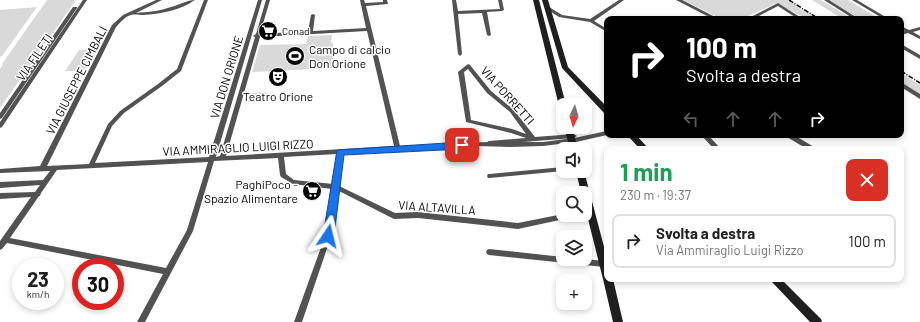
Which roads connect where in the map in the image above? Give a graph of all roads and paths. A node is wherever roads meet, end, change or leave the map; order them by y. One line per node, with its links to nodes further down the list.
1 (80, 0): 52 (street, VIA FILETI)
2 (86, 0): 53 (street, VIA FILETI)
3 (160, 0): 22 (street, VIA GIUSEPPE CIMBALI)
4 (194, 0): 22 (street)
5 (206, 0): 70 (street)
6 (260, 0): 40 (street, VIA DON ORIONE)
7 (268, 0): 41 (street, VIA DON ORIONE)
8 (454, 0): 9 (street); 21 (street)
9 (457, 0)
10 (500, 0): 20 (street)
11 (536, 0): 47 (street)
12 (545, 0): 19 (street)
13 (622, 0): 30 (street)
14 (678, 0): 25 (street)
15 (826, 0): 28 (street)
16 (854, 0): 29 (street)
17 (386, 2): 18 (street)
18 (363, 3): 34 (street)
19 (548, 8): 24 (street); 31 (street)
20 (484, 11): 21 (street); 39 (street)
21 (455, 13): 44 (street)
22 (132, 14): 72 (street, VIA GIUSEPPE CIMBALI)
23 (313, 15): 37 (street)
24 (561, 16): 30 (street); 31 (street)
25 (711, 16)
26 (755, 16): 27 (street)
27 (796, 16)
28 (852, 16)
29 (882, 16)
30 (591, 21): 35 (street)
31 (552, 25): 46 (street)
32 (904, 28): 36 (street)
33 (920, 28): 36 (street)
34 (369, 29): 37 (street); 65 (street)
35 (604, 29)
36 (909, 31): 38 (street); 42 (street)
37 (310, 33): 41 (street)
38 (904, 33)
39 (489, 35)
40 (249, 36): 41 (street); 69 (street, VIA DON ORIONE)
41 (257, 36): 68 (street, VIA DON ORIONE)
42 (920, 38)
43 (904, 48): 45 (street)
44 (460, 54)
45 (920, 57)
46 (562, 58): 47 (street); 51 (street)
47 (551, 59): 50 (street)
48 (904, 86): 49 (street)
49 (920, 97)
50 (561, 98)
51 (604, 108)
52 (0, 117)
53 (0, 126)
54 (604, 135): 59 (street)
55 (533, 138): 55 (street, VIA PORRETTI); 59 (street, VIA AMMIRAGLIO LUIGI RIZZO); 61 (street, VIA AMMIRAGLIO LUIGI RIZZO)
56 (634, 138): 62 (street)
57 (707, 138): 63 (street)
58 (794, 138): 64 (street)
59 (572, 142)
60 (556, 143): 61 (street, VIA AMMIRAGLIO LUIGI RIZZO)
61 (478, 144): 65 (street, VIA AMMIRAGLIO LUIGI RIZZO)
62 (642, 146)
63 (715, 146)
64 (807, 146)
65 (398, 149): 66 (street, VIA AMMIRAGLIO LUIGI RIZZO)
66 (340, 152): 67 (street, VIA AMMIRAGLIO LUIGI RIZZO); 78 (street)
67 (281, 155): 68 (street, VIA AMMIRAGLIO LUIGI RIZZO); 78 (street, VIA ALTAVILLA)
68 (222, 158): 69 (street, VIA AMMIRAGLIO LUIGI RIZZO)
69 (212, 159): 70 (street, VIA AMMIRAGLIO LUIGI RIZZO); 87 (street, VIA DON ORIONE)
70 (91, 166): 71 (street, VIA AMMIRAGLIO LUIGI RIZZO)
71 (55, 168): 72 (street, VIA AMMIRAGLIO LUIGI RIZZO); 76 (street)
72 (42, 169): 74 (street, VIA AMMIRAGLIO LUIGI RIZZO)
73 (556, 170): 75 (street)
74 (0, 171)
75 (490, 176)
76 (46, 182): 77 (street); 79 (street)
77 (0, 185)
78 (336, 187): 81 (street, VIA ALTAVILLA); 91 (street)
79 (38, 194): 80 (street); 83 (street)
80 (0, 196)
81 (556, 218)
82 (591, 222): 86 (street)
83 (6, 240): 84 (street); 87 (street)
84 (0, 247)
85 (489, 252): 86 (street)
86 (604, 264)
87 (168, 272): 90 (street, VIA DON ORIONE)
88 (608, 282): 92 (street)
89 (777, 282): 93 (street)
90 (141, 322)
91 (298, 322)
92 (618, 322)
93 (818, 322)

